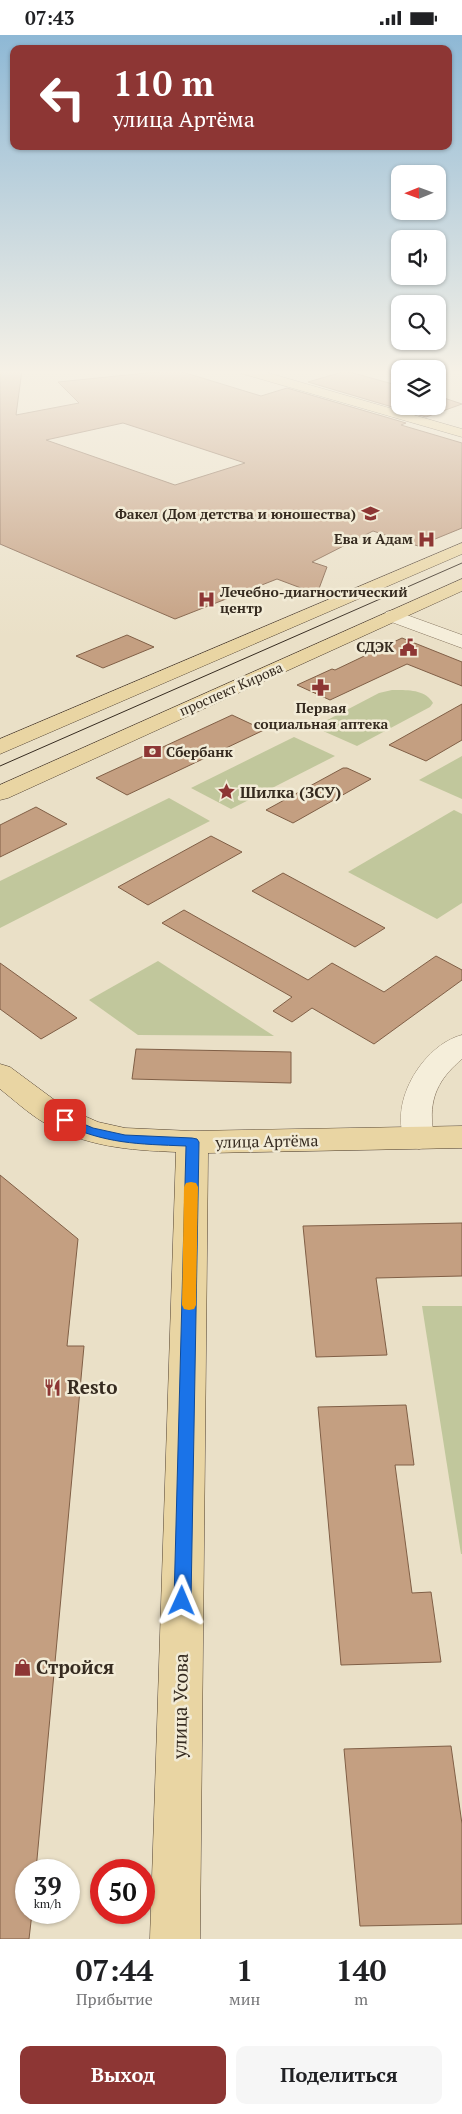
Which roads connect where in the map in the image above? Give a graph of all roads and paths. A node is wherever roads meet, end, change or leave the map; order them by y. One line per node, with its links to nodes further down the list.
1 (462, 548): 5 (main road)
2 (462, 584): 3 (main road, проспект Кирова)
3 (393, 615): 4 (street); 6 (main road, проспект Кирова)
4 (462, 642)
5 (205, 659): 6 (main road); 7 (main road)
6 (241, 670): 8 (main road, проспект Кирова)
7 (130, 691): 8 (main road); 9 (main road)
8 (174, 714): 10 (main road, проспект Кирова)
9 (0, 747)
10 (0, 793)
11 (462, 1044): 14 (street)
12 (0, 1074): 15 (main road, улица Артёма)
13 (462, 1137): 14 (main road, улица Артёма)
14 (419, 1138): 15 (main road, улица Артёма)
15 (192, 1142): 16 (main road, улица Усова)
16 (174, 1939)

